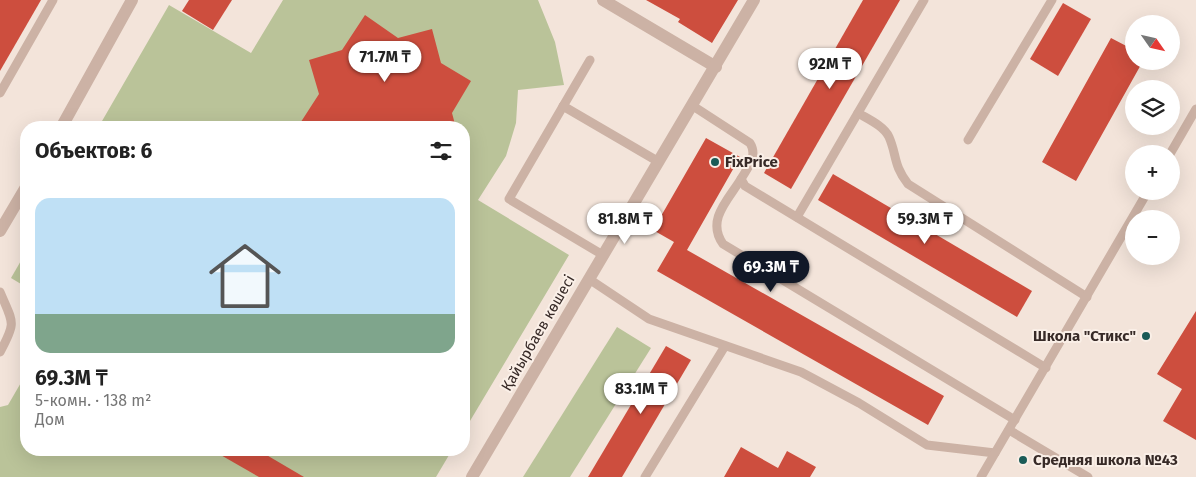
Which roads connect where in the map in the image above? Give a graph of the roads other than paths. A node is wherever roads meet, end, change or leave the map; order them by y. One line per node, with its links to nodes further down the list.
1 (53, 0): 9 (lane)
2 (132, 0): 14 (street)
3 (603, 0): 8 (street)
4 (754, 0): 8 (street, Қайырбаев көшесі)
5 (924, 0): 13 (lane)
6 (1052, 0): 15 (lane)
7 (590, 60): 10 (lane)
8 (716, 67): 11 (street, Қайырбаев көшесі)
9 (0, 93)
10 (563, 106): 17 (lane); 23 (lane)
11 (693, 106): 17 (street, Қайырбаев көшесі); 18 (lane)
12 (1196, 109): 16 (lane)
13 (858, 113): 21 (lane); 26 (lane)
14 (65, 121)
15 (968, 140)
16 (1175, 145)
17 (659, 162): 23 (street, Қайырбаев көшесі)
18 (741, 179): 21 (lane); 30 (lane)
19 (20, 197): 22 (street)
20 (1143, 200): 26 (lane)
21 (797, 217): 29 (lane)
22 (0, 232)
23 (603, 255): 24 (street, Қайырбаев көшесі)
24 (589, 279): 27 (lane); 33 (street, Қайырбаев көшесі)
25 (0, 292): 28 (lane)
26 (1087, 298): 29 (lane)
27 (726, 346): 32 (lane); 34 (lane)
28 (0, 352)
29 (1046, 368): 30 (lane)
30 (1015, 420): 31 (lane)
31 (1009, 430): 32 (lane); 36 (lane)
32 (995, 453): 35 (lane)
33 (472, 477)
34 (646, 477)
35 (981, 477)
36 (1088, 477)

